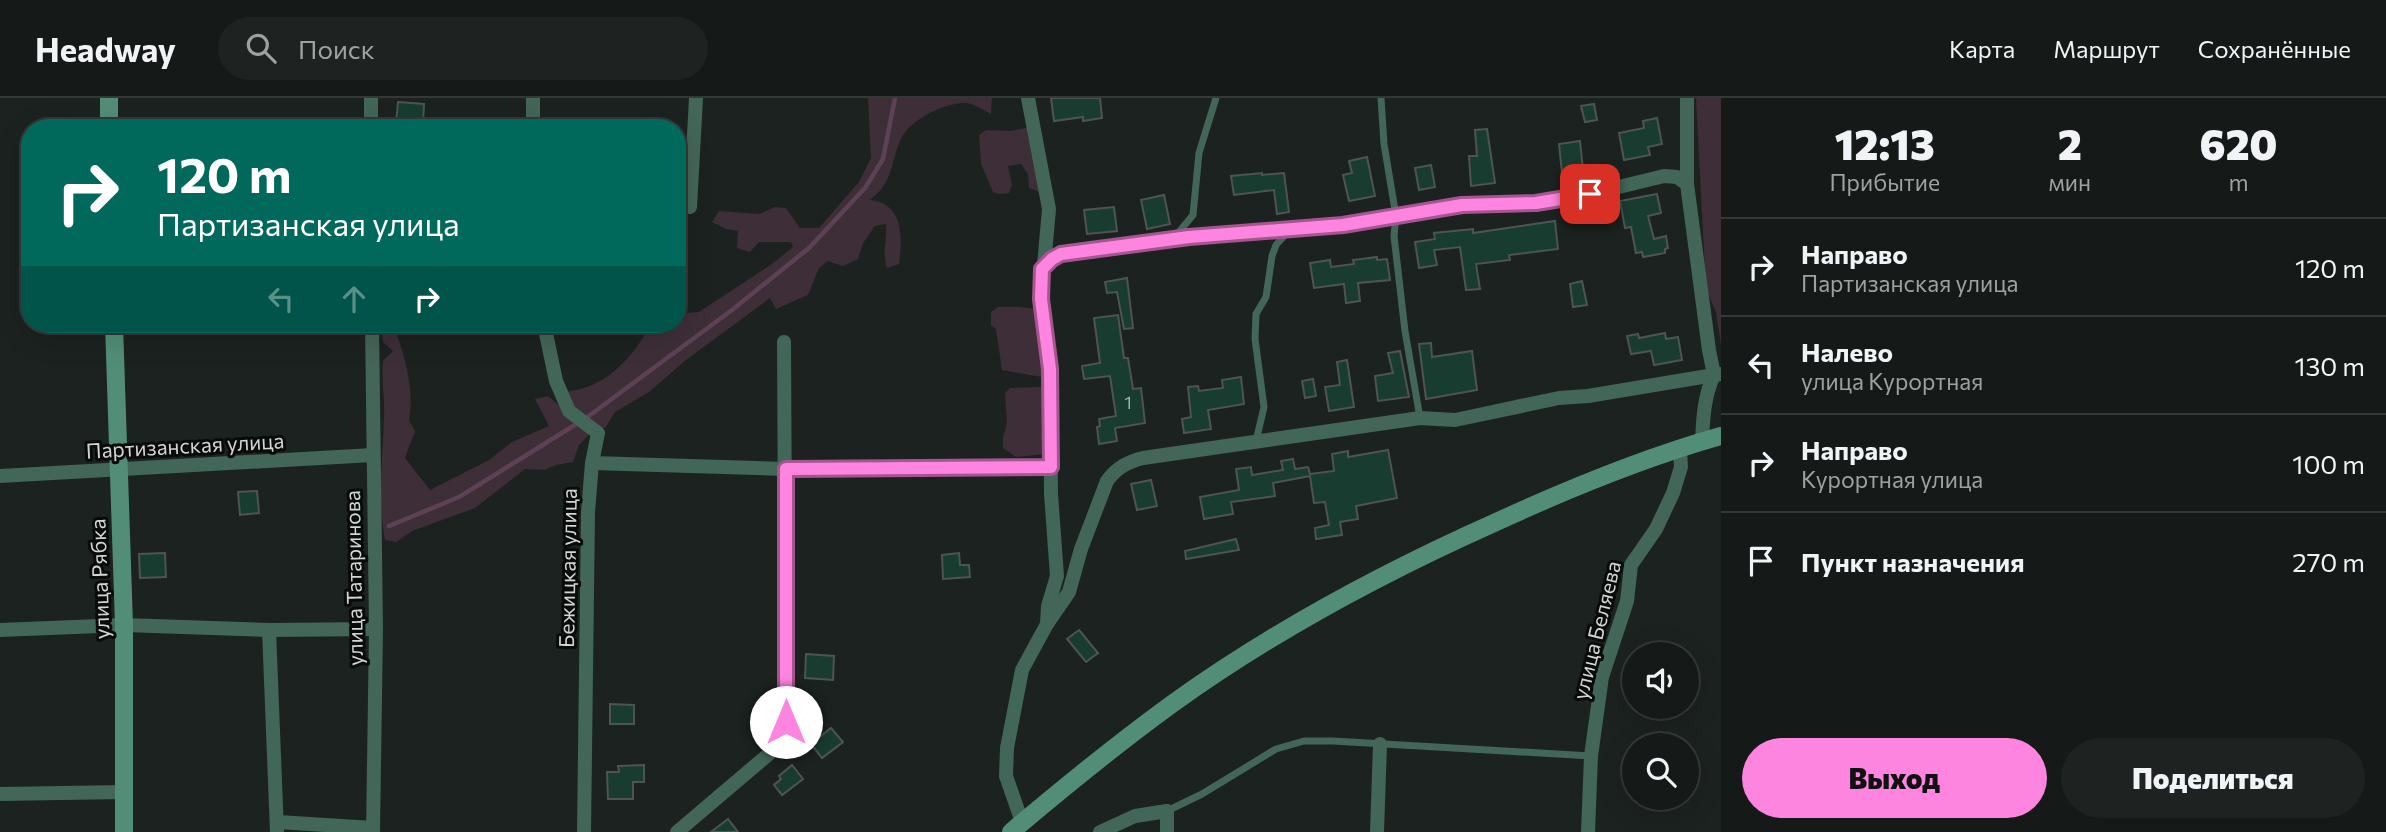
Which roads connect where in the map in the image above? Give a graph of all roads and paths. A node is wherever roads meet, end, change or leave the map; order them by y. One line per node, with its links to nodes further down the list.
1 (109, 98): 9 (main road)
2 (371, 98): 10 (street)
3 (533, 98): 11 (street)
4 (696, 98): 13 (street)
5 (1028, 98): 17 (street)
6 (1216, 98): 16 (lane)
7 (1381, 98): 14 (lane)
8 (1687, 98): 12 (street)
9 (109, 119)
10 (371, 119)
11 (533, 119)
12 (1687, 184): 14 (street); 22 (street)
13 (690, 207)
14 (1396, 216): 15 (street); 23 (lane)
15 (1291, 229): 16 (street); 26 (lane)
16 (1172, 240): 17 (street)
17 (1042, 269): 30 (street)
18 (114, 333): 32 (main road, улица Рябка)
19 (372, 333): 28 (street, улица Татаринова)
20 (546, 333): 29 (street, Бежицкая улица)
21 (784, 342): 31 (street)
22 (1717, 374): 23 (street); 25 (street)
23 (1420, 418): 26 (street)
24 (1721, 436): 25 (main road)
25 (1702, 441): 27 (main road)
26 (1255, 443): 34 (street)
27 (1680, 450): 40 (street, улица Беляева); 45 (main road)
28 (373, 455): 32 (street, Партизанская улица); 36 (street, улица Татаринова)
29 (592, 463): 31 (street); 48 (street, Бежицкая улица)
30 (1051, 467): 31 (street); 34 (street)
31 (786, 469): 49 (street)
32 (118, 470): 33 (street, Партизанская улица); 35 (main road, улица Рябка)
33 (0, 476)
34 (1047, 624): 45 (street)
35 (124, 625): 37 (street); 38 (street); 41 (main road, улица Рябка)
36 (376, 629): 38 (street); 46 (street, улица Татаринова)
37 (0, 630)
38 (269, 630): 44 (street)
39 (1380, 744): 40 (lane); 43 (lane); 52 (street)
40 (1591, 756): 53 (street, улица Беляева)
41 (124, 792): 42 (street); 47 (main road, улица Рябка)
42 (0, 794)
43 (1167, 811): 50 (street); 51 (street)
44 (277, 827): 46 (street)
45 (1017, 827)
46 (373, 830)
47 (124, 832)
48 (584, 832)
49 (677, 832)
50 (1100, 832)
51 (1167, 832)
52 (1377, 832)
53 (1588, 832)

